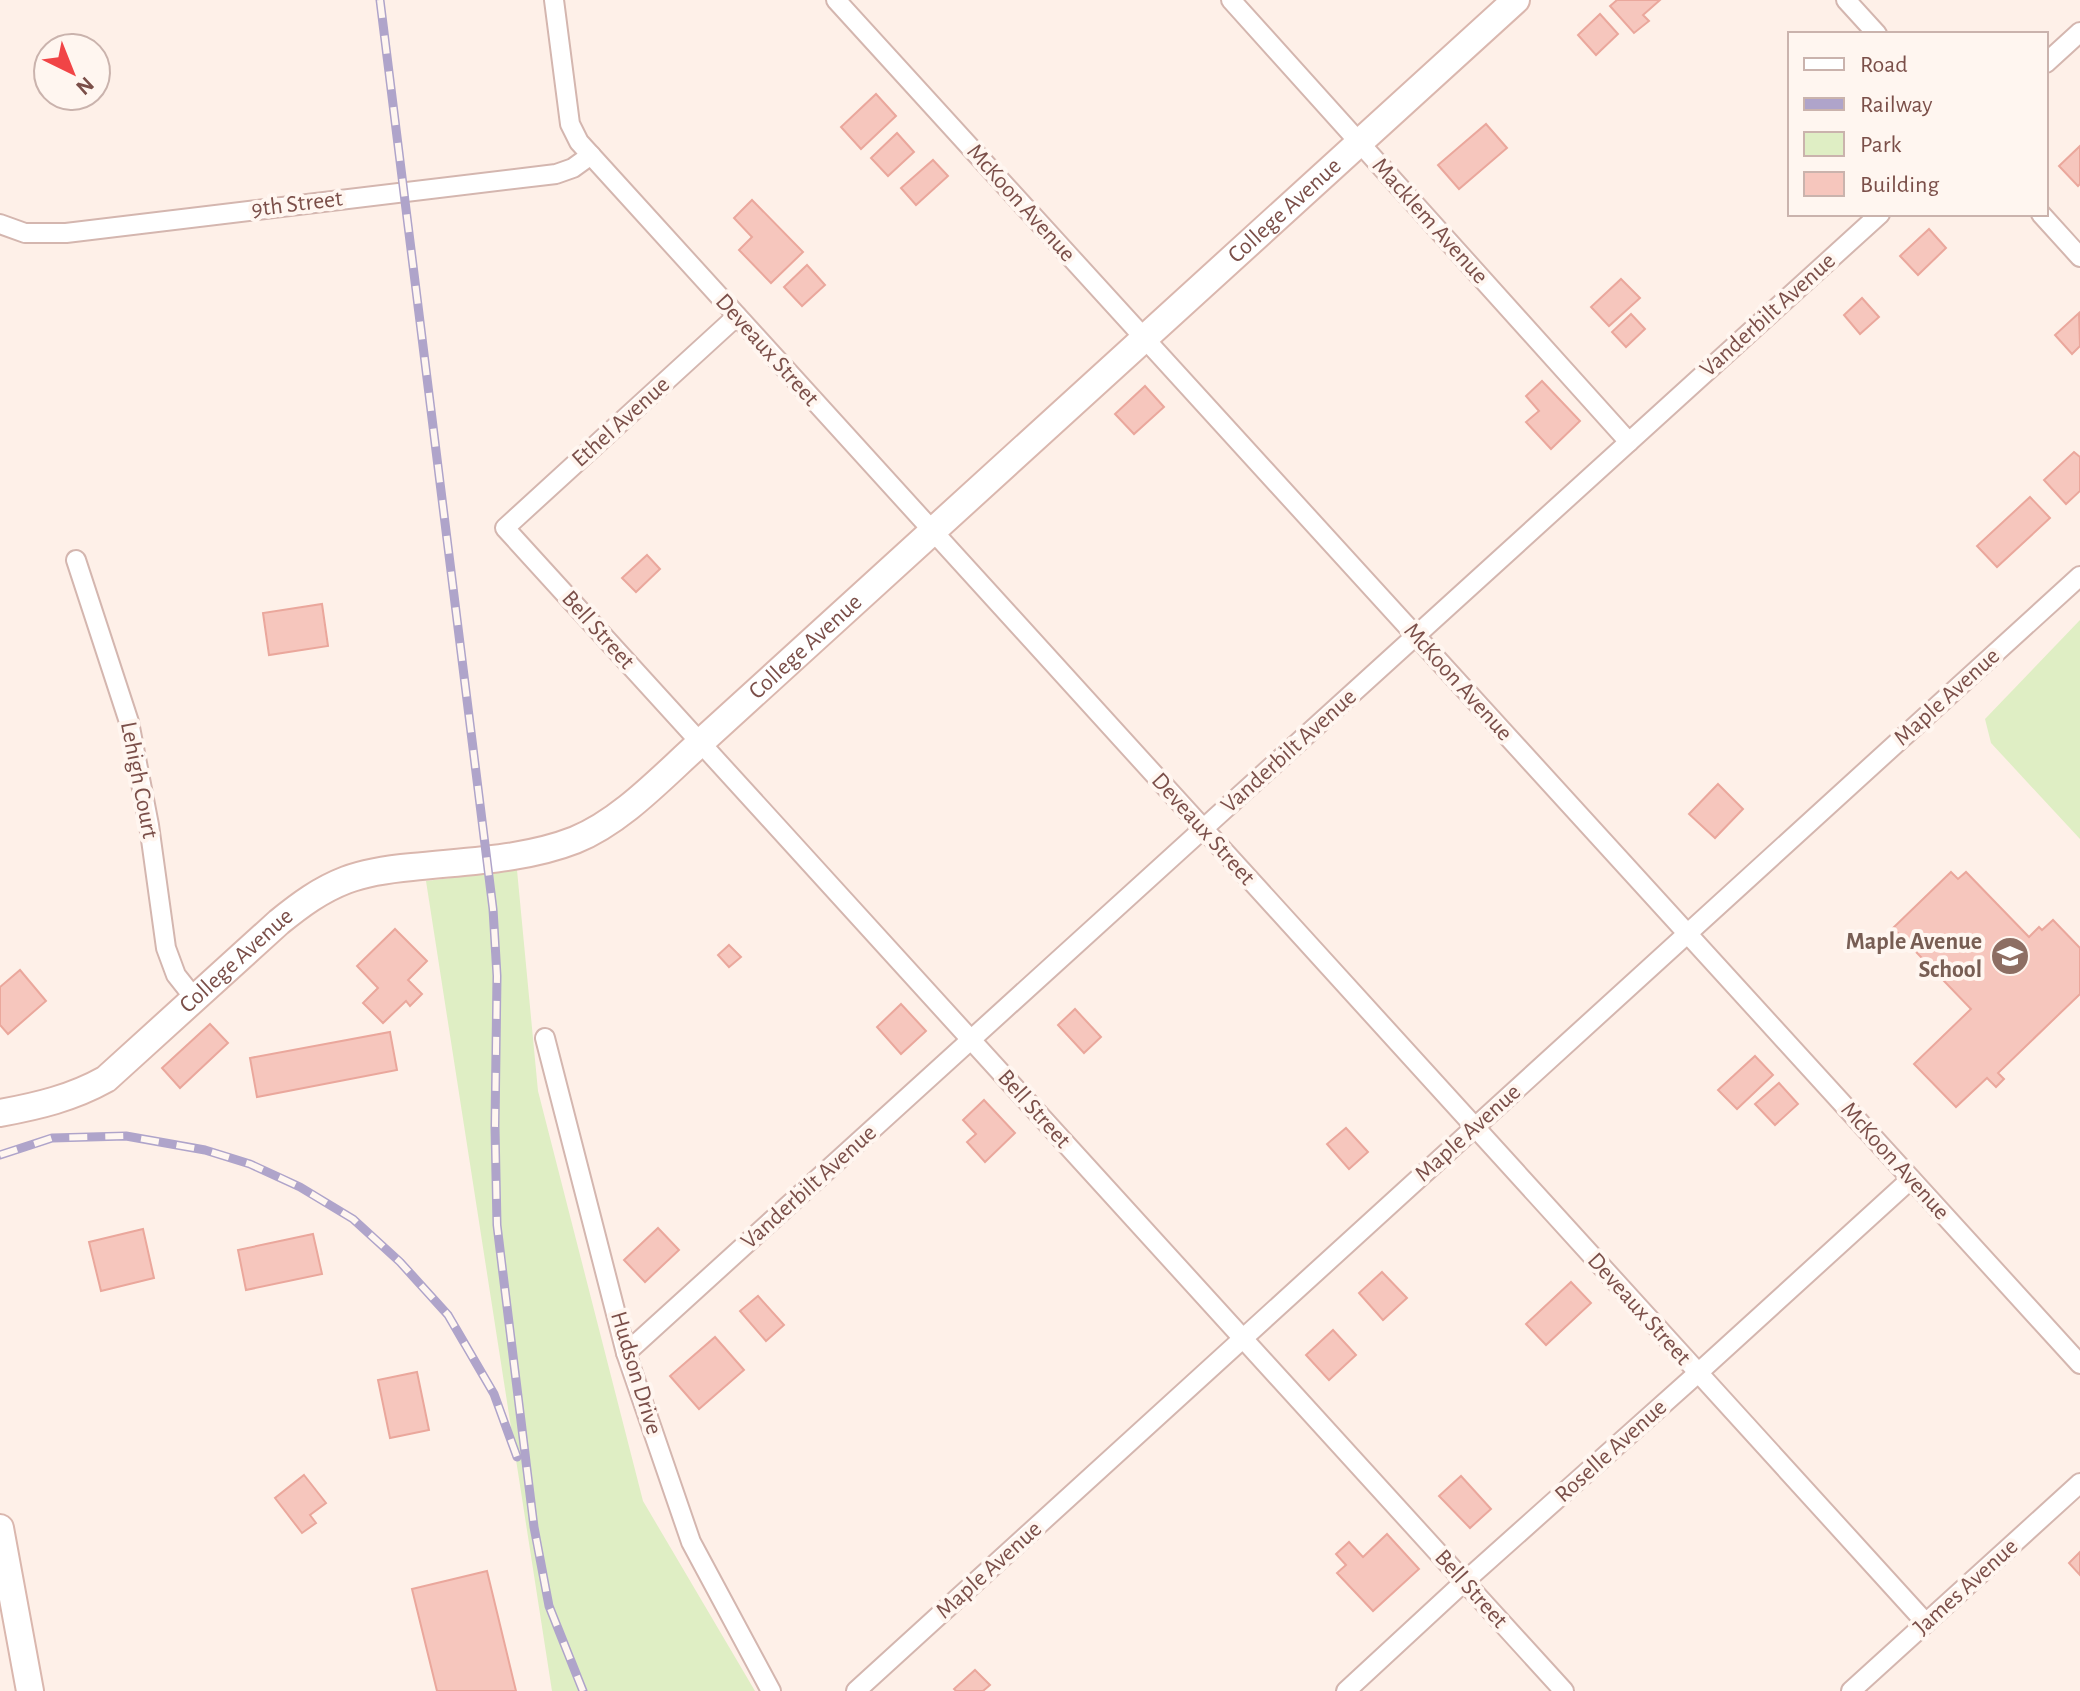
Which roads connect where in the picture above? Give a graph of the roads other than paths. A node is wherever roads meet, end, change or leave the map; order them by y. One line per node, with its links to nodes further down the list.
1 (554, 0): 10 (street, Deveaux Street)
2 (836, 0): 16 (street, McKoon Avenue)
3 (1231, 0): 9 (street, Macklem Avenue)
4 (1516, 0): 9 (main road, College Avenue)
5 (1846, 0): 6 (street)
6 (1875, 32)
7 (2080, 32): 8 (street)
8 (2048, 61)
9 (1360, 143): 16 (main road, College Avenue); 17 (street, Macklem Avenue)
10 (591, 155): 13 (street, 9th Street); 15 (street, Deveaux Street)
11 (1878, 216): 17 (street, Vanderbilt Avenue)
12 (2043, 216): 14 (street)
13 (0, 224)
14 (2080, 257)
15 (737, 316): 18 (street, Ethel Avenue); 19 (street, Deveaux Street)
16 (1145, 338): 19 (main road, College Avenue); 22 (street, McKoon Avenue)
17 (1629, 442): 22 (street, Vanderbilt Avenue)
18 (505, 528): 23 (street, Bell Street)
19 (933, 532): 23 (main road, College Avenue); 24 (street, Deveaux Street)
20 (76, 560): 26 (street, Lehigh Court)
21 (2080, 576): 25 (street, Maple Avenue)
22 (1416, 635): 24 (street, Vanderbilt Avenue); 25 (street, McKoon Avenue)
23 (700, 743): 26 (main road, College Avenue); 28 (street, Bell Street)
24 (1203, 829): 28 (street, Vanderbilt Avenue); 30 (street, Deveaux Street)
25 (1687, 933): 30 (street, Maple Avenue); 31 (street, McKoon Avenue)
26 (195, 999): 29 (main road, College Avenue)
27 (545, 1038): 33 (street, Hudson Drive)
28 (971, 1040): 32 (street, Bell Street); 33 (street, Vanderbilt Avenue)
29 (0, 1113)
30 (1475, 1127): 32 (street, Maple Avenue); 35 (street, Deveaux Street)
31 (1911, 1179): 34 (street, McKoon Avenue); 35 (street, Roselle Avenue)
32 (1243, 1338): 38 (street, Bell Street); 42 (street, Maple Avenue)
33 (626, 1353): 41 (street, Hudson Drive)
34 (2080, 1364)
35 (1698, 1373): 38 (street, Roselle Avenue); 39 (street, Deveaux Street)
36 (2080, 1483): 39 (street, James Avenue)
37 (0, 1528): 40 (main road)
38 (1464, 1582): 43 (street, Roselle Avenue); 44 (street, Bell Street)
39 (1926, 1623): 45 (street, James Avenue)
40 (30, 1691)
41 (771, 1691)
42 (856, 1691)
43 (1346, 1691)
44 (1564, 1691)
45 (1851, 1691)

